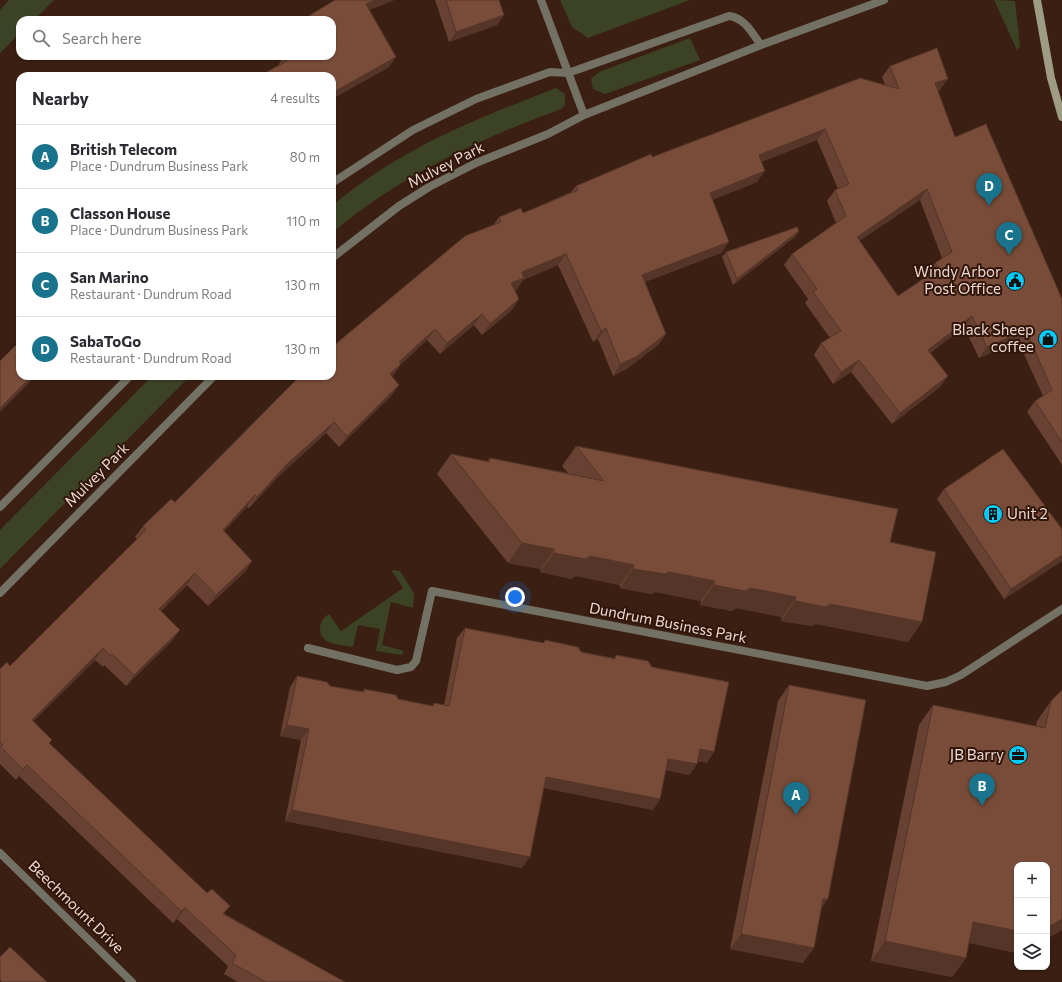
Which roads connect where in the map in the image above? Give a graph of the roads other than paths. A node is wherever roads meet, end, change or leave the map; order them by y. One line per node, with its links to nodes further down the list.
1 (542, 0): 6 (street)
2 (884, 0): 4 (street, Mulvey Park)
3 (1037, 0): 8 (main road)
4 (863, 4): 5 (street, Mulvey Park)
5 (761, 46): 6 (street); 7 (street, Mulvey Park)
6 (568, 73): 7 (street); 9 (street)
7 (584, 115): 10 (street, Mulvey Park)
8 (1062, 117)
9 (336, 180)
10 (336, 255)
11 (126, 380): 13 (street)
12 (210, 380): 14 (street, Mulvey Park)
13 (0, 507)
14 (0, 593)
15 (1062, 609): 16 (street, Dundrum Business Park)
16 (308, 648)
17 (0, 853): 18 (street, Beechmount Drive)
18 (132, 982)

